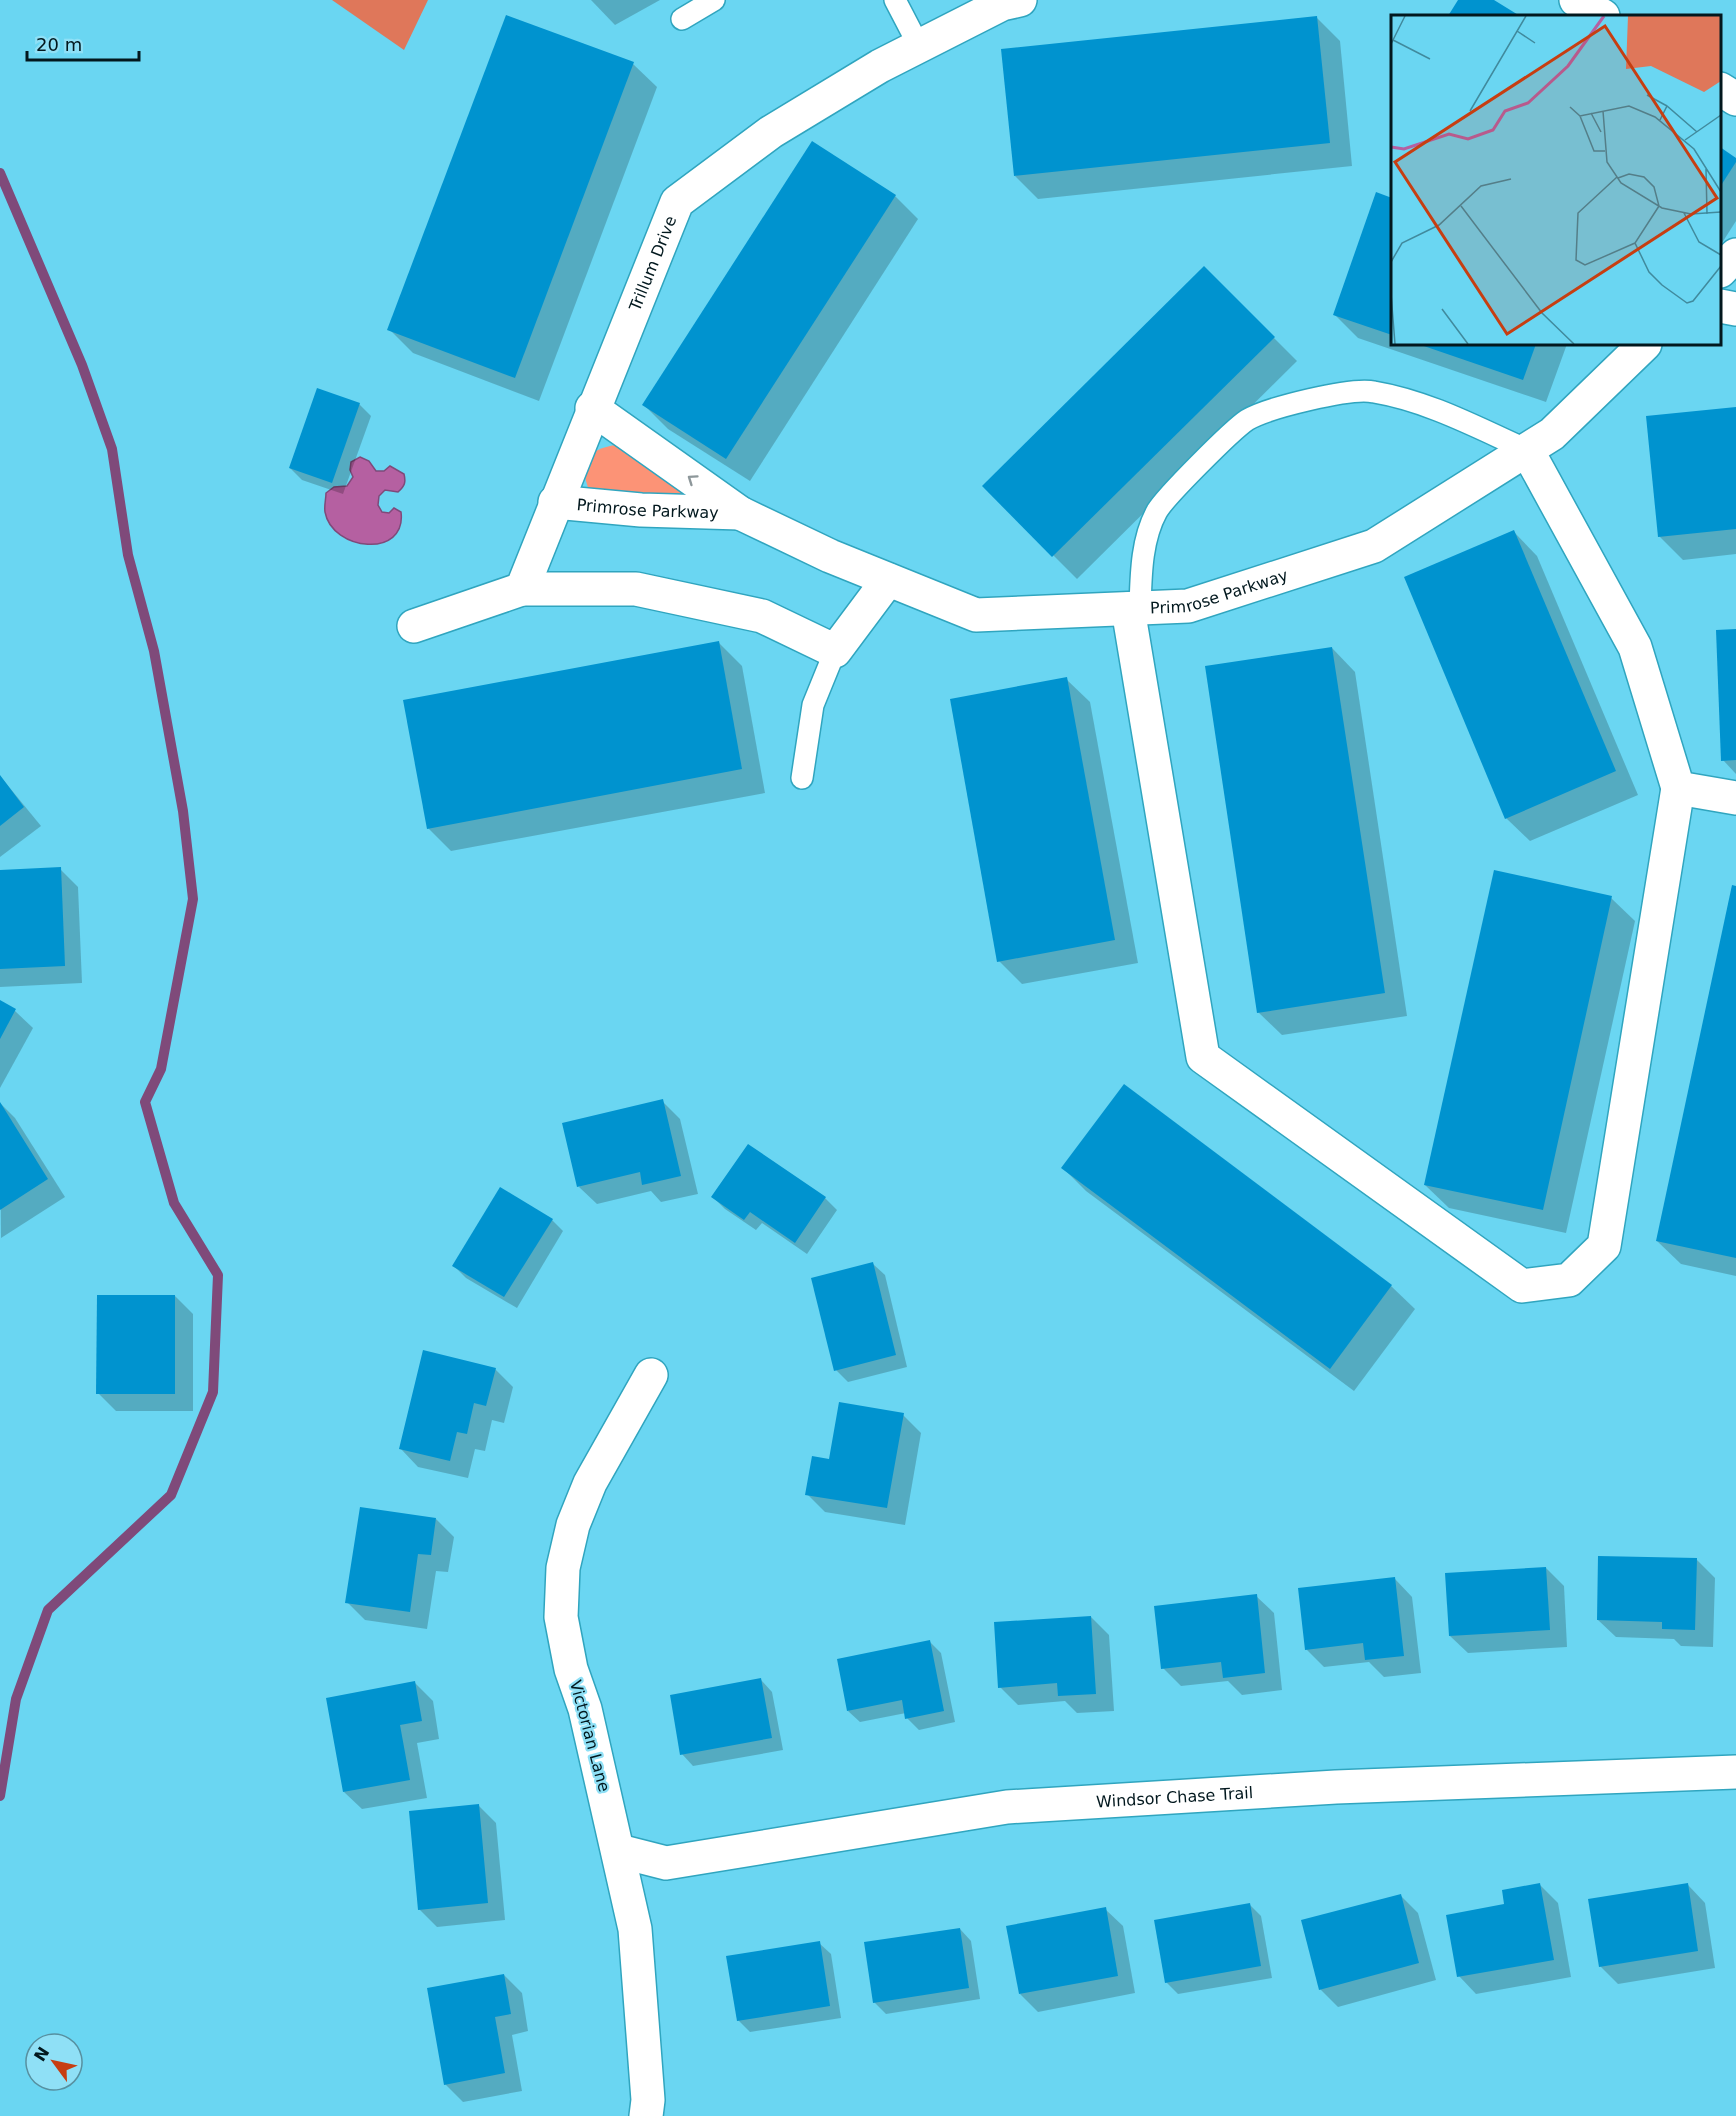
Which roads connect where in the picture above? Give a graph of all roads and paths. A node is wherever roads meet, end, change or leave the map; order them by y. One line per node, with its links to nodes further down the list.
1 (714, 0): 6 (lane)
2 (895, 0): 7 (lane)
3 (1020, 0): 7 (street, Trillum Drive)
4 (1576, 0): 5 (street)
5 (1601, 15)
6 (682, 19)
7 (920, 46): 15 (street, Trillum Drive)
8 (1721, 90): 9 (street)
9 (1736, 99)
10 (1736, 255): 11 (street)
11 (1721, 269)
12 (1721, 306): 13 (street)
13 (1736, 309)
14 (1644, 345): 16 (street, Primrose Parkway)
15 (592, 408): 17 (street, Trillum Drive); 18 (street, Primrose Parkway, one-way to 15)
16 (1527, 450): 21 (street, Primrose Parkway); 21 (lane); 25 (street)
17 (555, 502): 18 (street, Primrose Parkway); 20 (street, Trillum Drive)
18 (740, 513): 19 (street, Primrose Parkway)
19 (888, 580): 21 (street, Primrose Parkway); 23 (street)
20 (522, 589): 22 (street); 23 (street)
21 (1134, 609): 25 (street)
22 (414, 626)
23 (836, 651): 24 (lane)
24 (802, 778)
25 (1678, 788): 26 (street)
26 (1736, 798)
27 (651, 1375): 29 (street, Victorian Lane)
28 (1736, 1772): 29 (street, Windsor Chase Trail)
29 (619, 1851): 30 (street, Victorian Lane)
30 (646, 2116)

